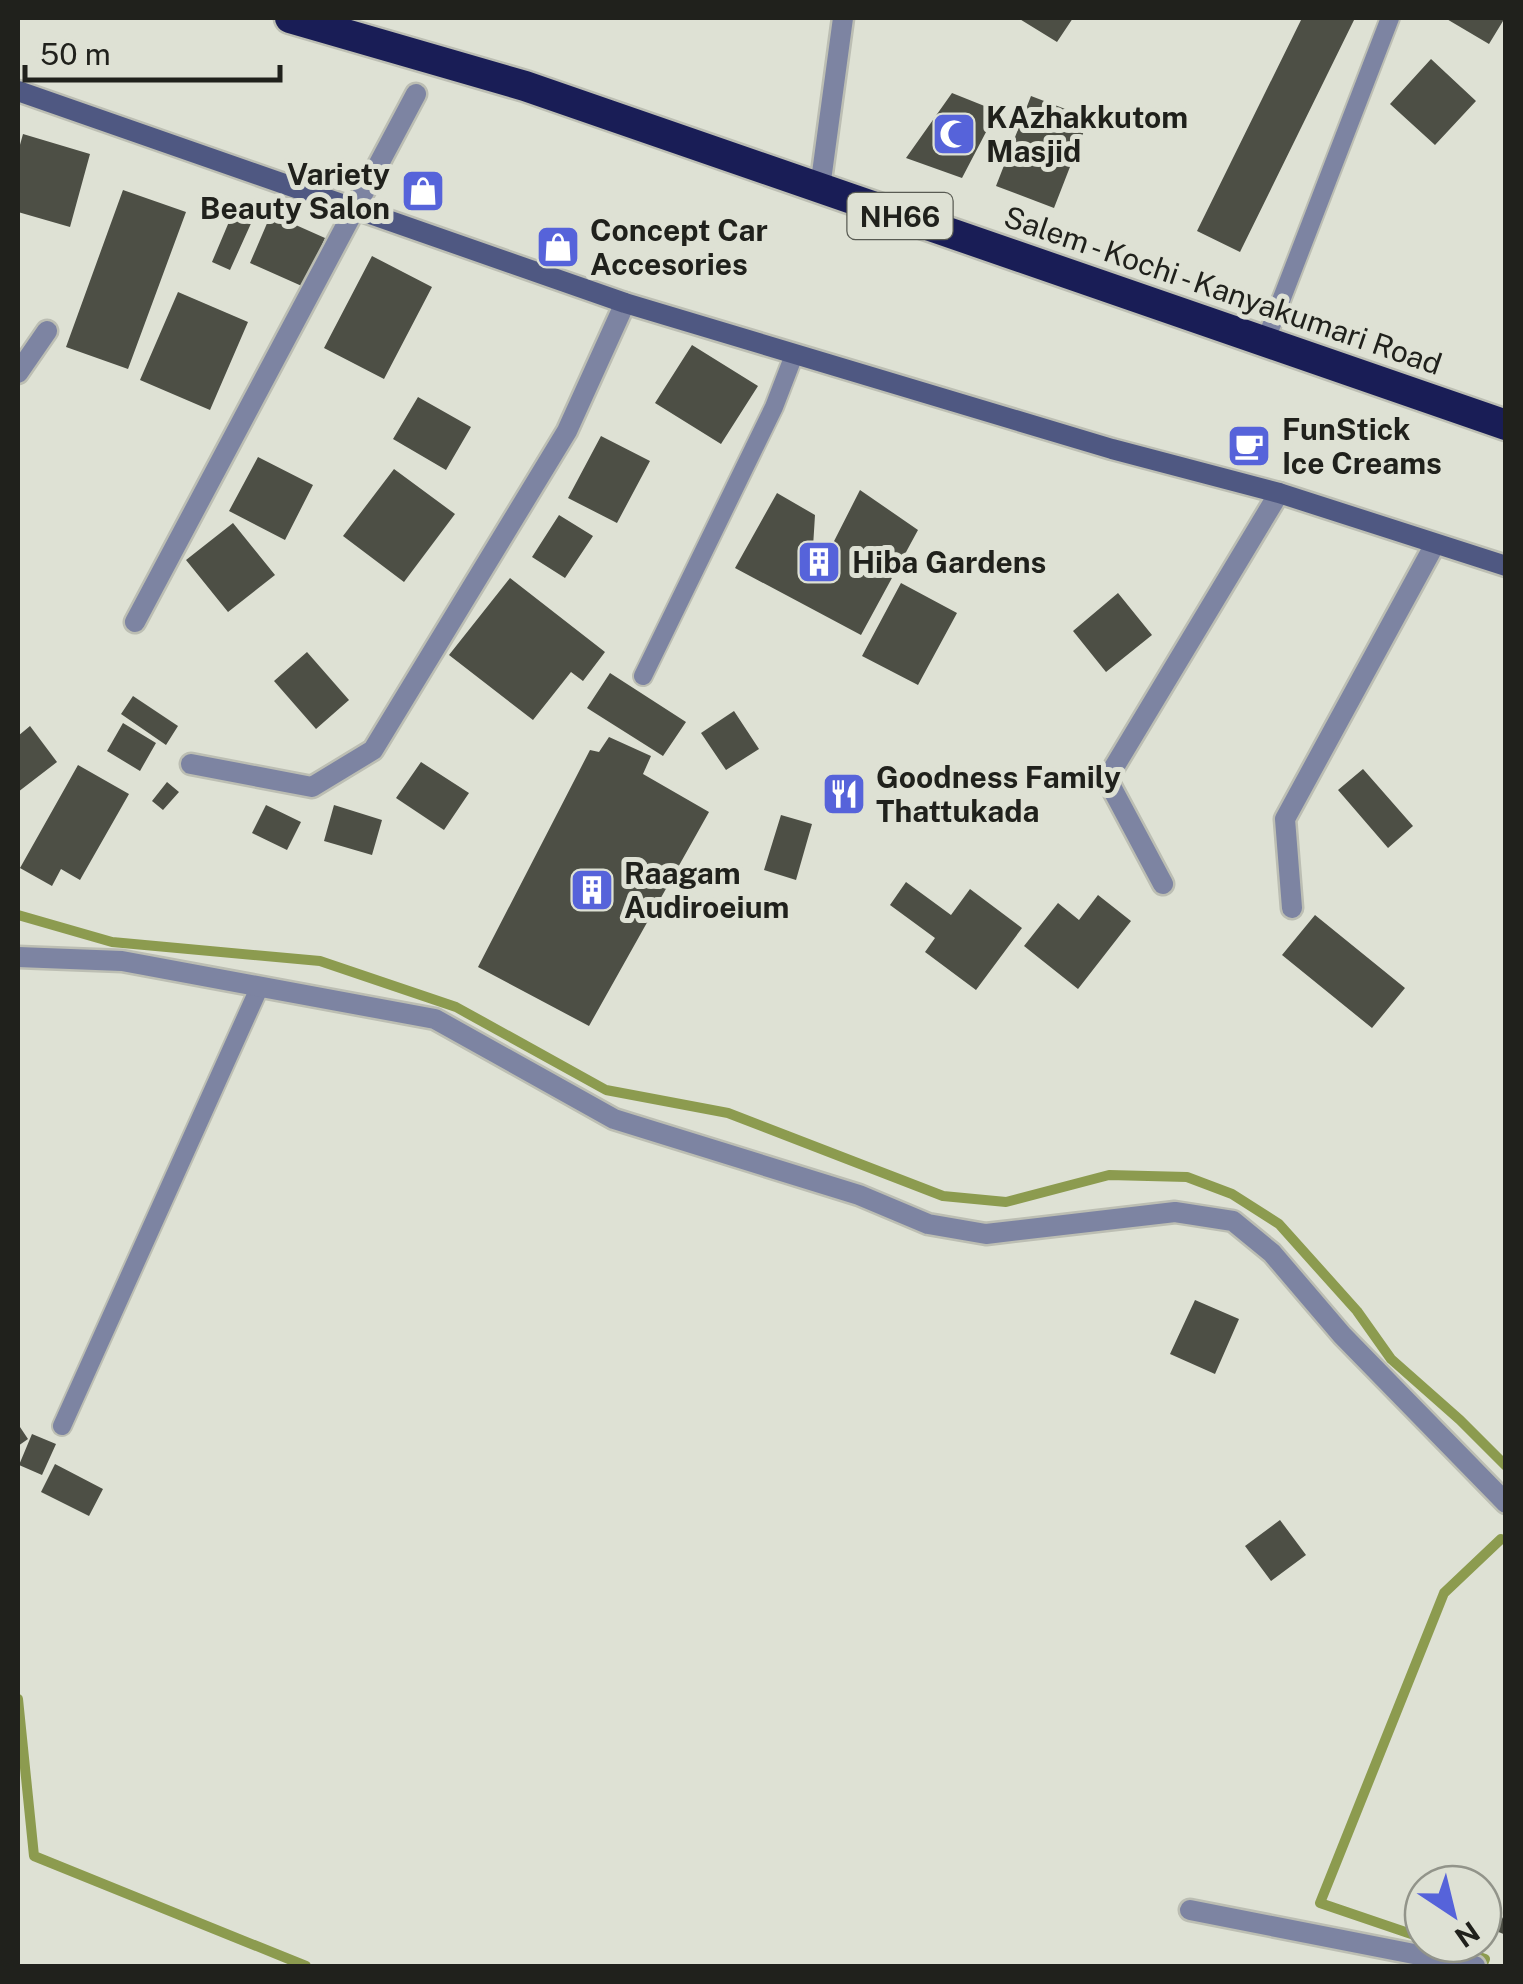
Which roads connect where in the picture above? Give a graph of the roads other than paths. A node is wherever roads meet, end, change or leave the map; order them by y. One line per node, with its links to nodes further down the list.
1 (290, 18): 6 (highway, Salem - Kochi - Kanyakumari Road / NH66)
2 (843, 18): 6 (street)
3 (1390, 18): 10 (lane)
4 (18, 92): 7 (street)
5 (416, 94): 7 (street)
6 (820, 188): 10 (highway, Salem - Kochi - Kanyakumari Road / NH66)
7 (354, 209): 8 (street); 17 (street)
8 (625, 304): 11 (street); 19 (street)
9 (46, 331): 12 (street)
10 (1265, 342): 13 (highway, Salem - Kochi - Kanyakumari Road / NH66)
11 (794, 355): 14 (street); 18 (lane)
12 (18, 373)
13 (1506, 425)
14 (1279, 494): 15 (street); 20 (street)
15 (1435, 544): 16 (street); 21 (street)
16 (1506, 566)
17 (135, 622)
18 (644, 676)
19 (191, 764)
20 (1164, 884)
21 (1292, 908)
22 (18, 957): 23 (street)
23 (260, 986): 24 (lane); 25 (street)
24 (62, 1426)
25 (1506, 1503)
26 (1190, 1910): 27 (street)
27 (1475, 1966)

